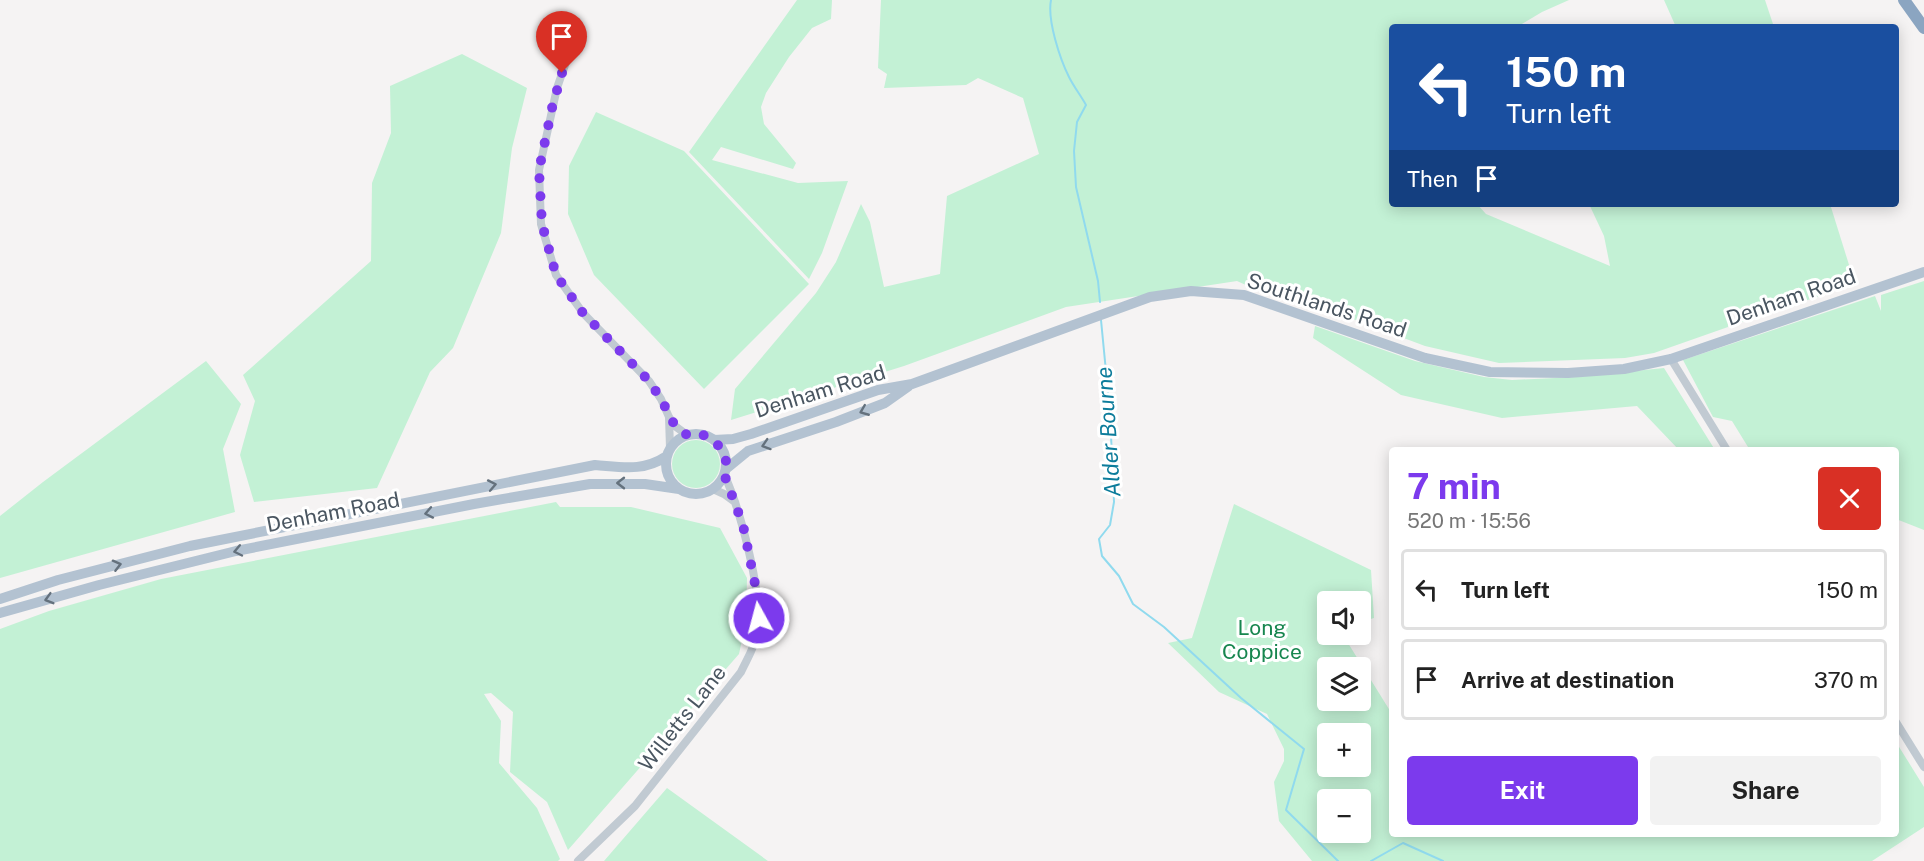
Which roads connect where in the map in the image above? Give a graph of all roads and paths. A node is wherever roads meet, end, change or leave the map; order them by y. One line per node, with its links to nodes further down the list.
1 (1904, 0): 2 (highway)
2 (1924, 28)
3 (573, 42): 7 (street)
4 (1924, 272): 5 (main road, Denham Road)
5 (1671, 359): 6 (main road, Southlands Road); 10 (street)
6 (912, 384): 9 (main road, Denham Road); 12 (main road, Denham Road, one-way to 12)
7 (669, 417): 8 (street); 11 (street)
8 (687, 435): 9 (main road); 11 (main road)
9 (714, 440): 12 (main road)
10 (1725, 447)
11 (668, 452): 13 (main road); 16 (main road, Denham Road, one-way to 11)
12 (725, 471): 14 (main road); 15 (street, Willetts Lane)
13 (679, 489): 14 (main road); 17 (main road, Denham Road, one-way to 17)
14 (713, 489): 15 (street)
15 (735, 502): 20 (street, Willetts Lane)
16 (0, 599)
17 (0, 614)
18 (1899, 727): 19 (street)
19 (1924, 767)
20 (578, 861)

